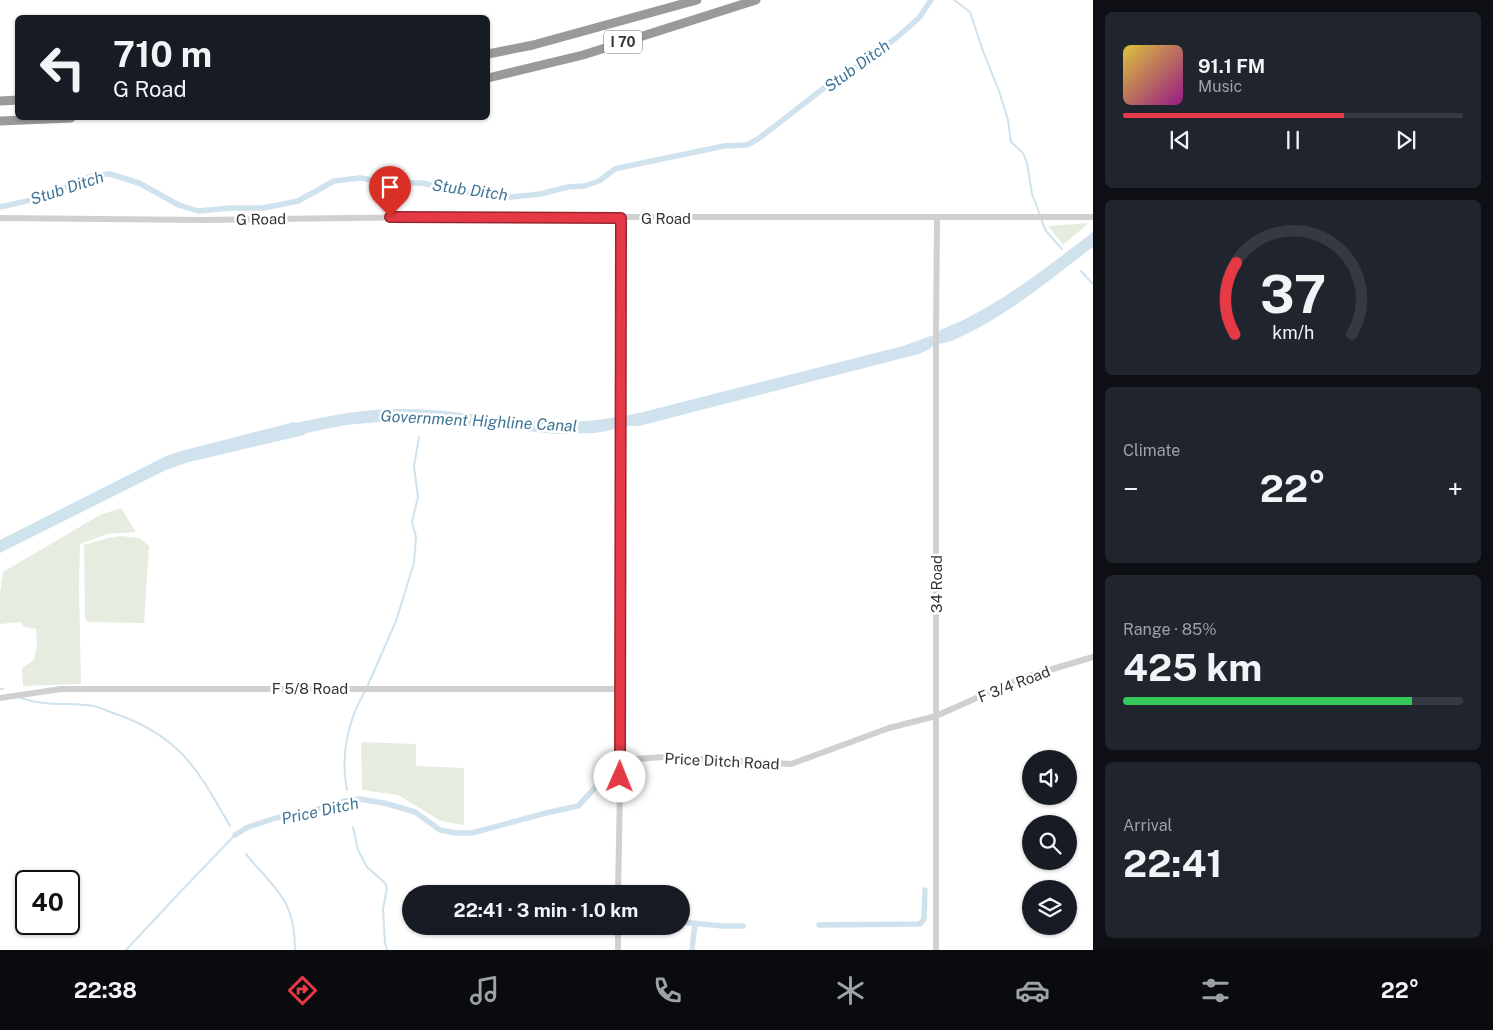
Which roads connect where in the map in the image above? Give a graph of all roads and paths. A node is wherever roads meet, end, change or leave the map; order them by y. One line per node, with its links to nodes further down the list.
1 (697, 0): 3 (highway, I 70)
2 (756, 0): 4 (highway, I 70)
3 (490, 54)
4 (490, 78)
5 (15, 100): 6 (highway)
6 (0, 101)
7 (24, 120): 8 (highway)
8 (0, 121)
9 (0, 218): 10 (street, G Road)
10 (621, 218): 11 (street, G Road); 14 (street)
11 (937, 218): 12 (street, G Road); 16 (street, 34 Road)
12 (1093, 218)
13 (1093, 657): 16 (street, F 3/4 Road)
14 (620, 688): 15 (street, F 5/8 Road); 17 (street)
15 (0, 698)
16 (936, 716): 17 (street, Price Ditch Road); 21 (street, 34 Road)
17 (620, 760): 18 (street)
18 (618, 885)
19 (618, 935): 20 (street)
20 (618, 950)
21 (936, 950)

